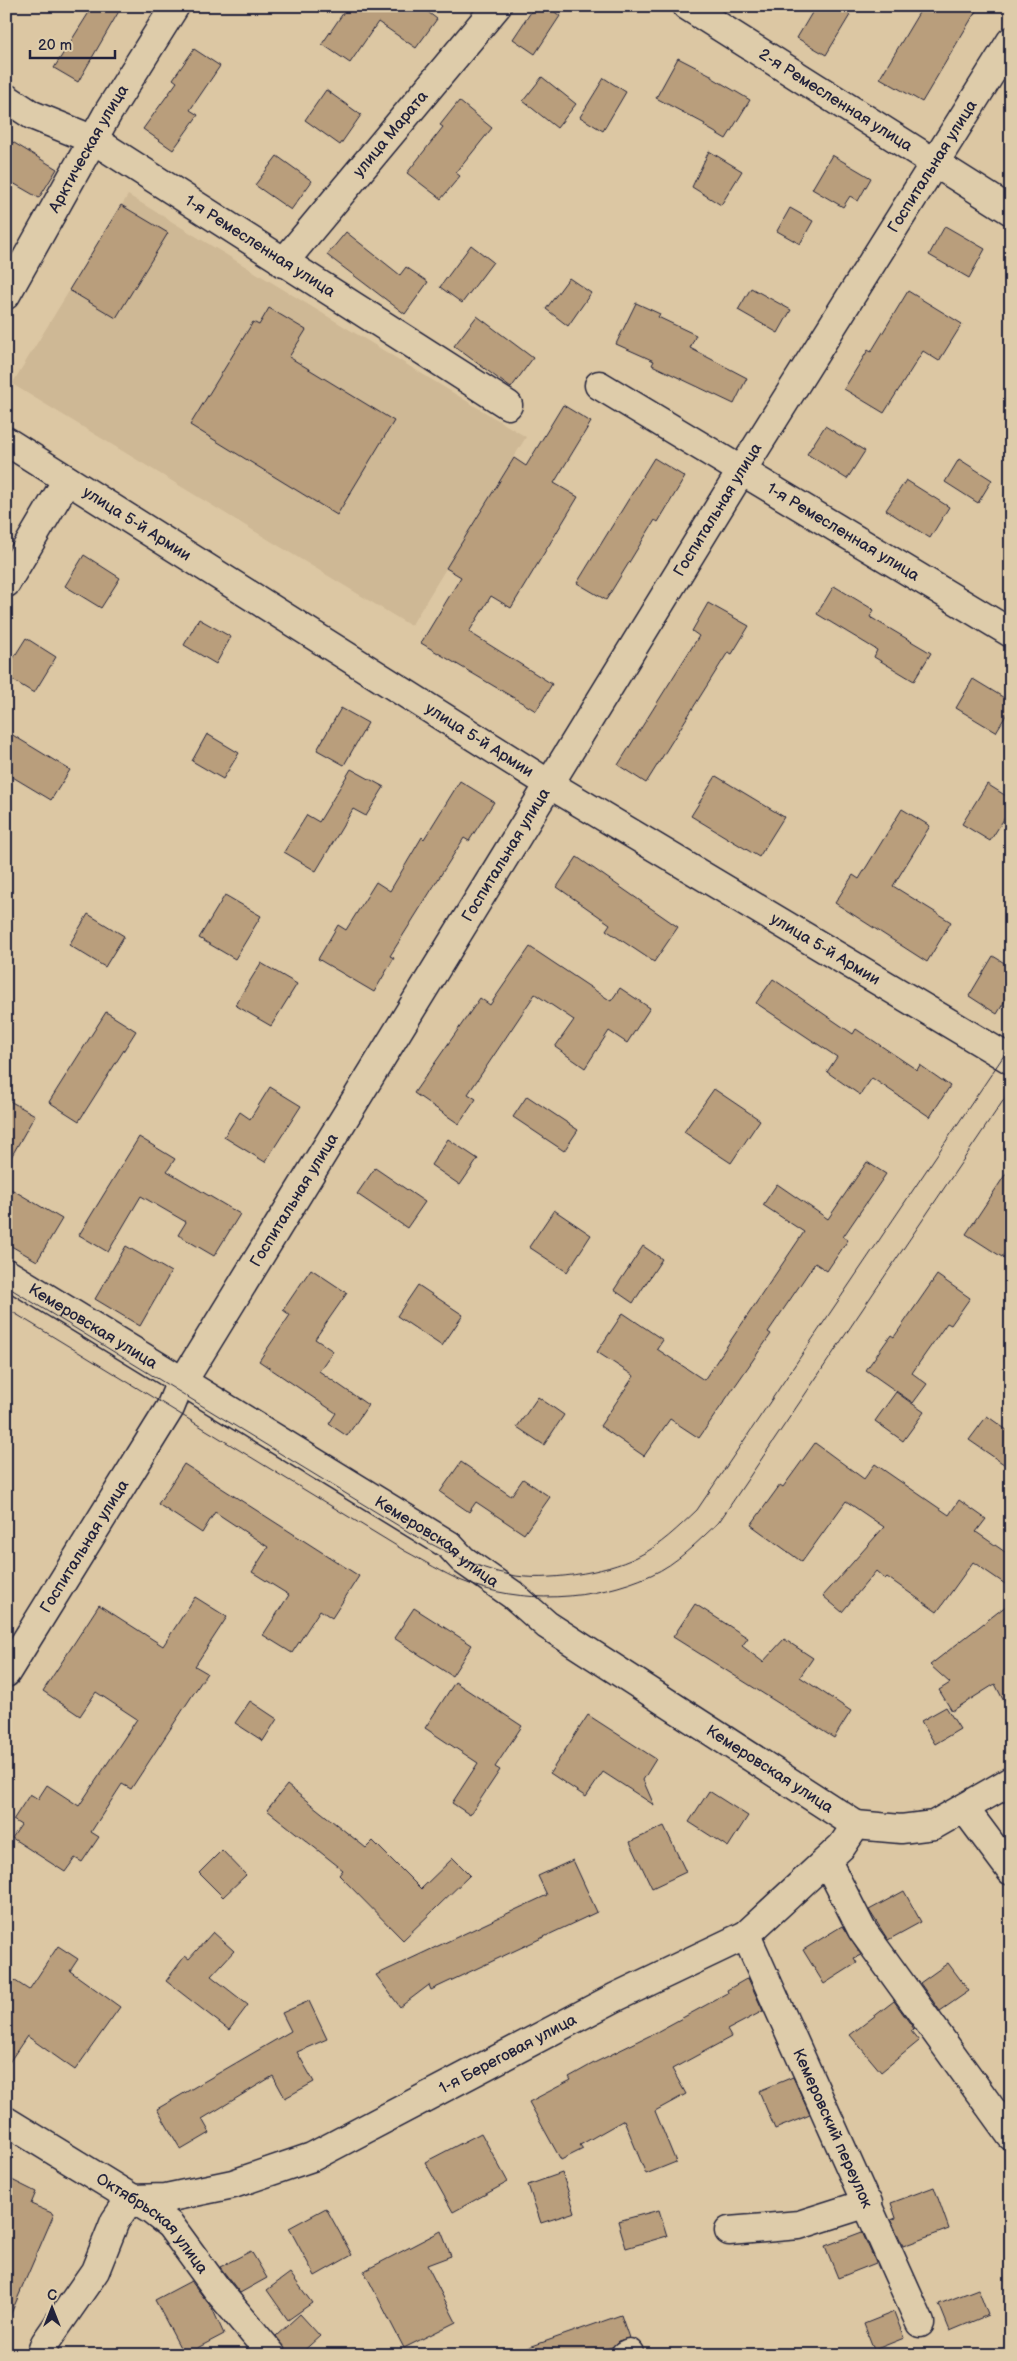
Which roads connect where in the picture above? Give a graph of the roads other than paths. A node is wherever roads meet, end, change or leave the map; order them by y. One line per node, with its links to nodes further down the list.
1 (175, 6): 6 (street, Арктическая улица)
2 (497, 6): 9 (street, улица Марата)
3 (687, 6): 7 (street, 2-я Ремесленная улица)
4 (1011, 41): 7 (street, Госпитальная улица)
5 (6, 98): 6 (street, 1-я Ремесленная улица)
6 (94, 140): 9 (street, 1-я Ремесленная улица); 10 (street, Арктическая улица)
7 (934, 164): 8 (street, 2-я Ремесленная улица); 14 (street, Госпитальная улица)
8 (1011, 211)
9 (283, 263): 12 (street, 1-я Ремесленная улица)
10 (6, 295)
11 (599, 385): 14 (street, 1-я Ремесленная улица)
12 (508, 405)
13 (6, 441): 15 (street, улица 5-й Армии)
14 (742, 470): 17 (street, 1-я Ремесленная улица); 18 (street, Госпитальная улица)
15 (67, 480): 16 (street); 18 (street, улица 5-й Армии)
16 (6, 583)
17 (1011, 633)
18 (549, 784): 19 (street, улица 5-й Армии); 21 (street, Госпитальная улица)
19 (1011, 1060)
20 (6, 1273): 21 (street, Кемеровская улица)
21 (183, 1380): 22 (street, Госпитальная улица); 25 (street, Кемеровская улица)
22 (6, 1673)
23 (1011, 1781): 24 (street)
24 (964, 1808): 25 (street); 27 (street)
25 (856, 1825): 26 (street, 1-я Береговая улица)
26 (827, 1861): 28 (street, 1-я Береговая улица); 30 (street)
27 (1011, 1871)
28 (746, 1935): 31 (street, 1-я Береговая улица); 32 (street, Кемеровский переулок)
29 (6, 2121): 31 (street, Октябрьская улица)
30 (1011, 2136)
31 (130, 2199): 35 (street); 36 (street, Октябрьская улица)
32 (868, 2203): 33 (street); 34 (street, Кемеровский переулок)
33 (729, 2231)
34 (920, 2324)
35 (41, 2355)
36 (272, 2355)

